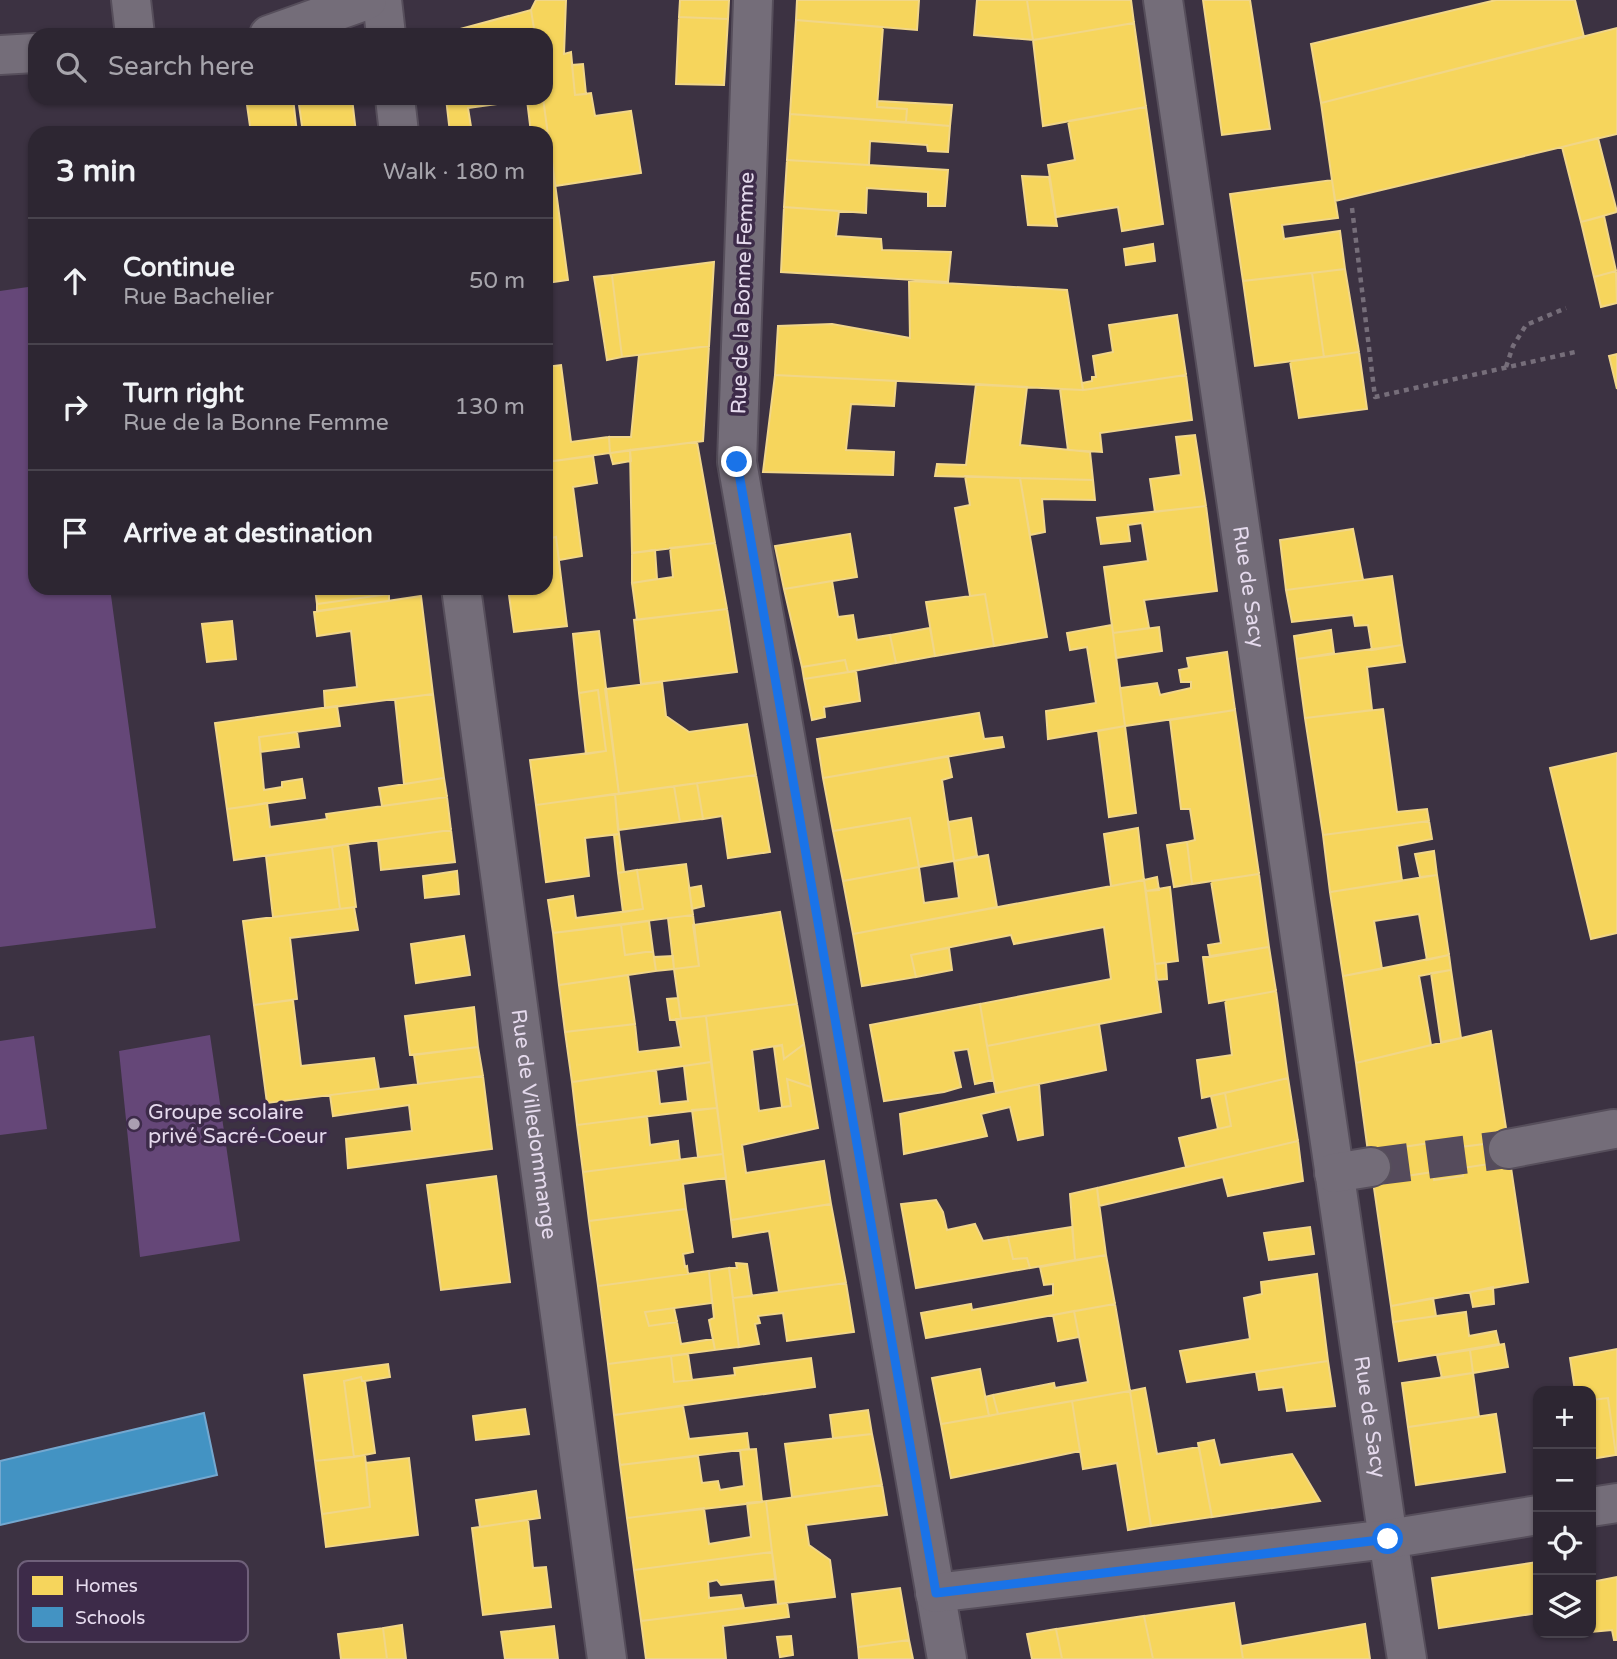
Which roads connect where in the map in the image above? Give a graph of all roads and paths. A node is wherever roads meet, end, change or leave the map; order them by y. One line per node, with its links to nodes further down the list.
1 (131, 0): 6 (street)
2 (367, 0): 7 (street)
3 (382, 0): 8 (street)
4 (753, 0): 24 (street, Rue de la Bonne Femme)
5 (1163, 0): 23 (street, Rue de Sacy)
6 (134, 28)
7 (289, 28)
8 (385, 28)
9 (28, 53): 10 (street)
10 (0, 55)
11 (396, 105): 12 (street)
12 (398, 126)
13 (1352, 208): 16 (path)
14 (1566, 308): 16 (path)
15 (1575, 352): 16 (path)
16 (1505, 368)
17 (462, 595): 25 (street, Rue de Villedommange)
18 (1615, 1129): 19 (street)
19 (1508, 1149)
20 (1617, 1503): 21 (street)
21 (1596, 1506)
22 (1533, 1517): 23 (street)
23 (1388, 1539): 24 (street); 27 (street, Rue de Sacy)
24 (936, 1593): 26 (street, Rue de la Bonne Femme)
25 (607, 1659)
26 (947, 1659)
27 (1407, 1659)

